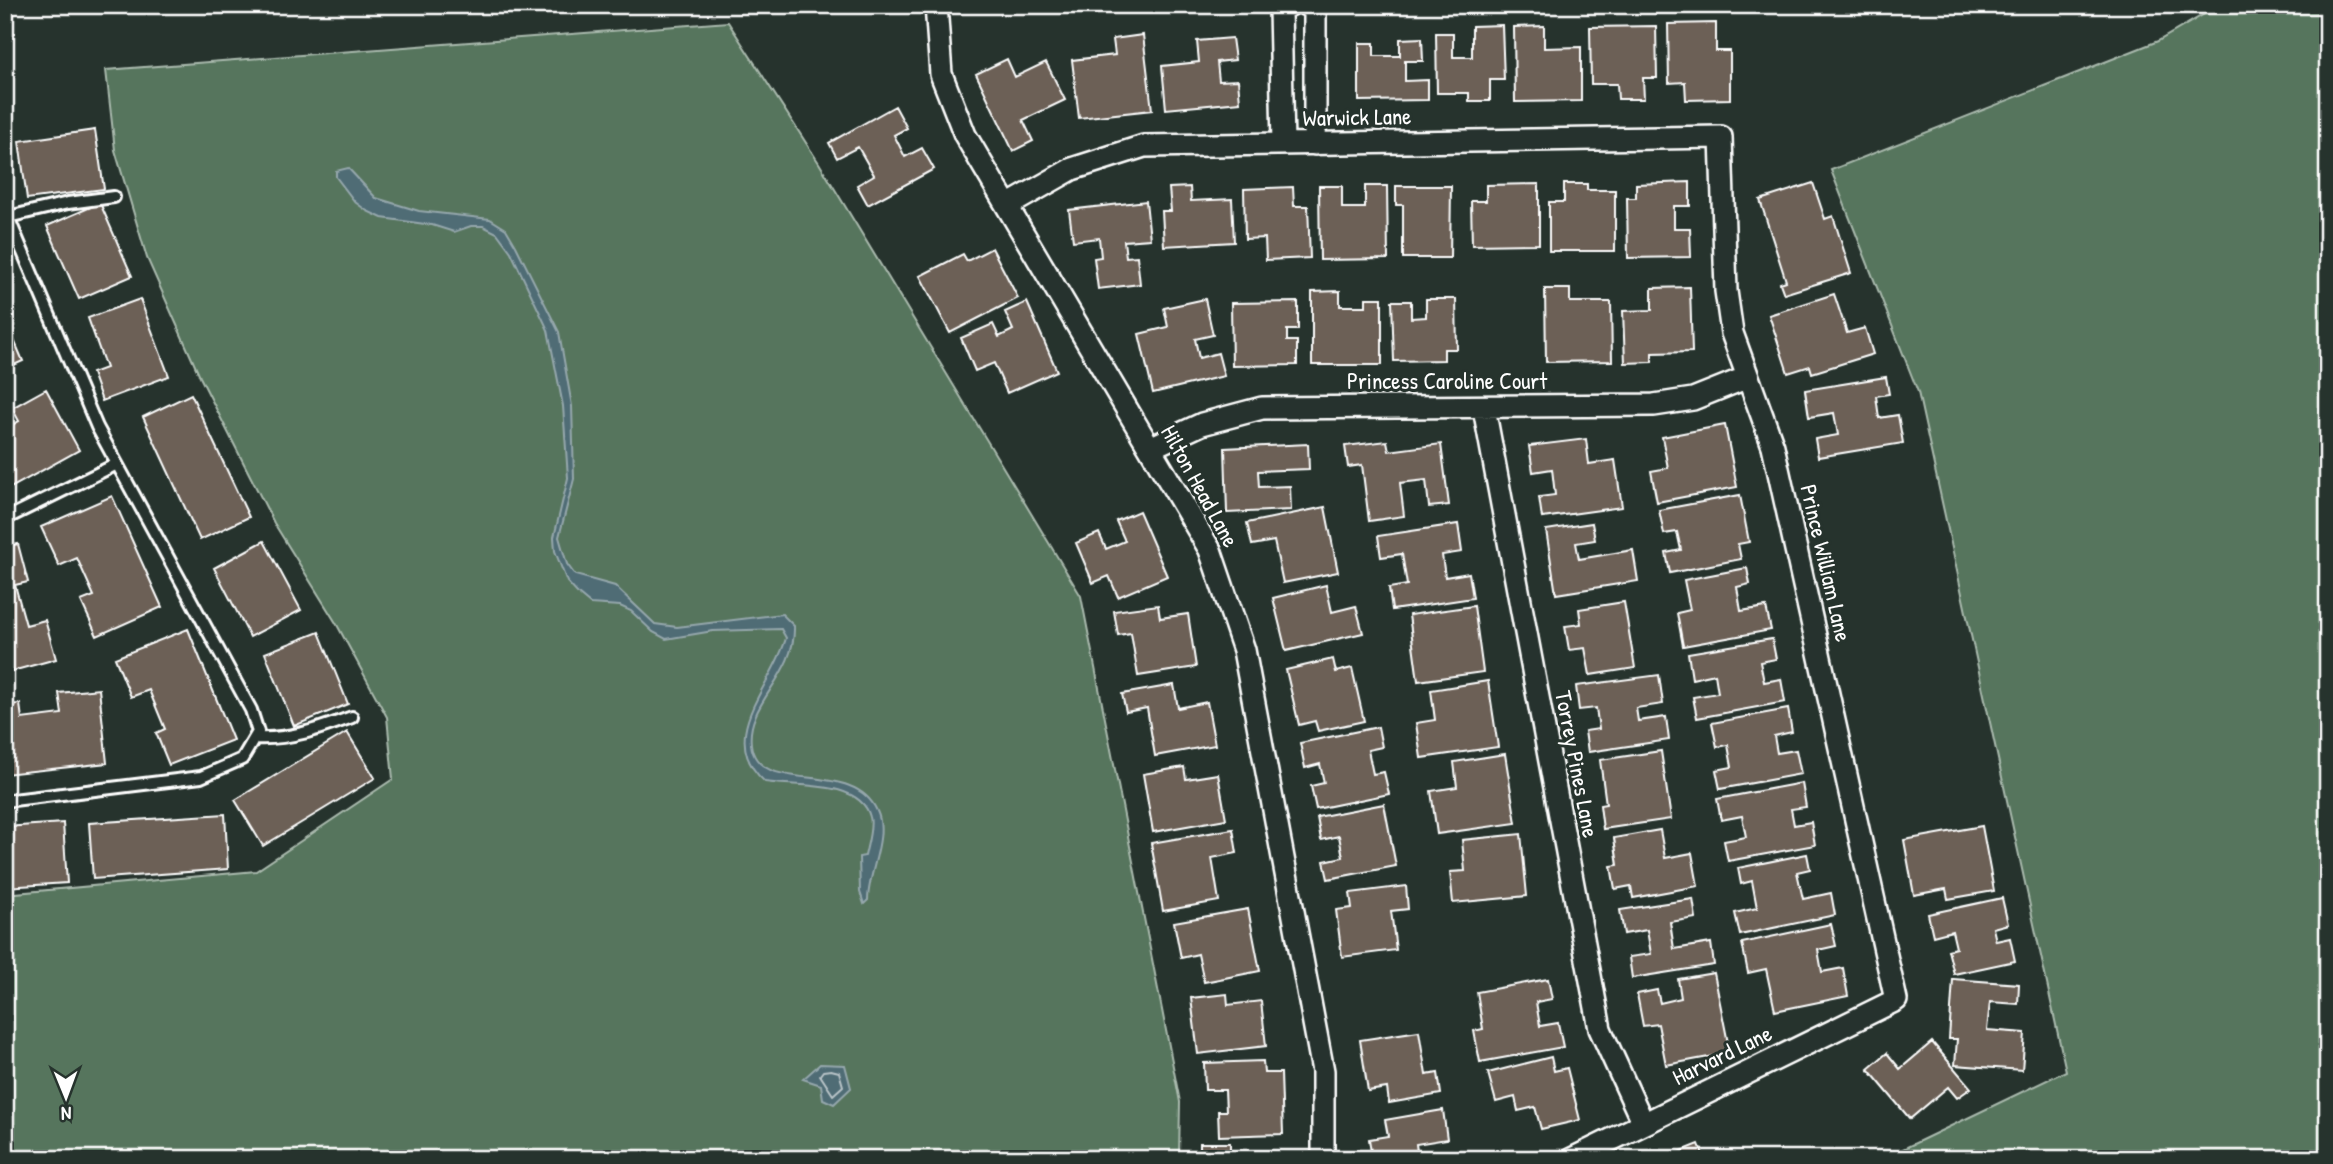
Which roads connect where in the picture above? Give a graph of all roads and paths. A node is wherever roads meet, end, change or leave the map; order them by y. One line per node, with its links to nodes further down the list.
1 (936, 5): 8 (street, Hilton Head Lane)
2 (1290, 5): 5 (street)
3 (1306, 5): 6 (street)
4 (1721, 137): 6 (street, Warwick Lane); 10 (street, Prince William Lane)
5 (1283, 144): 6 (street, Warwick Lane); 8 (street, Warwick Lane)
6 (1315, 144)
7 (114, 197): 9 (lane)
8 (1007, 206): 12 (street, Hilton Head Lane)
9 (7, 217): 13 (lane)
10 (1748, 377): 11 (street, Princess Caroline Court); 18 (street, Prince William Lane)
11 (1483, 408): 12 (street, Princess Caroline Court); 19 (street, Torrey Pines Lane)
12 (1150, 448): 20 (street, Hilton Head Lane)
13 (117, 464): 14 (lane); 16 (lane)
14 (5, 519)
15 (352, 717): 16 (lane)
16 (254, 738): 17 (lane)
17 (5, 801)
18 (1896, 1000): 19 (street, Harvard Lane)
19 (1643, 1123): 21 (street, Harvard Lane)
20 (1323, 1159)
21 (1572, 1159)

